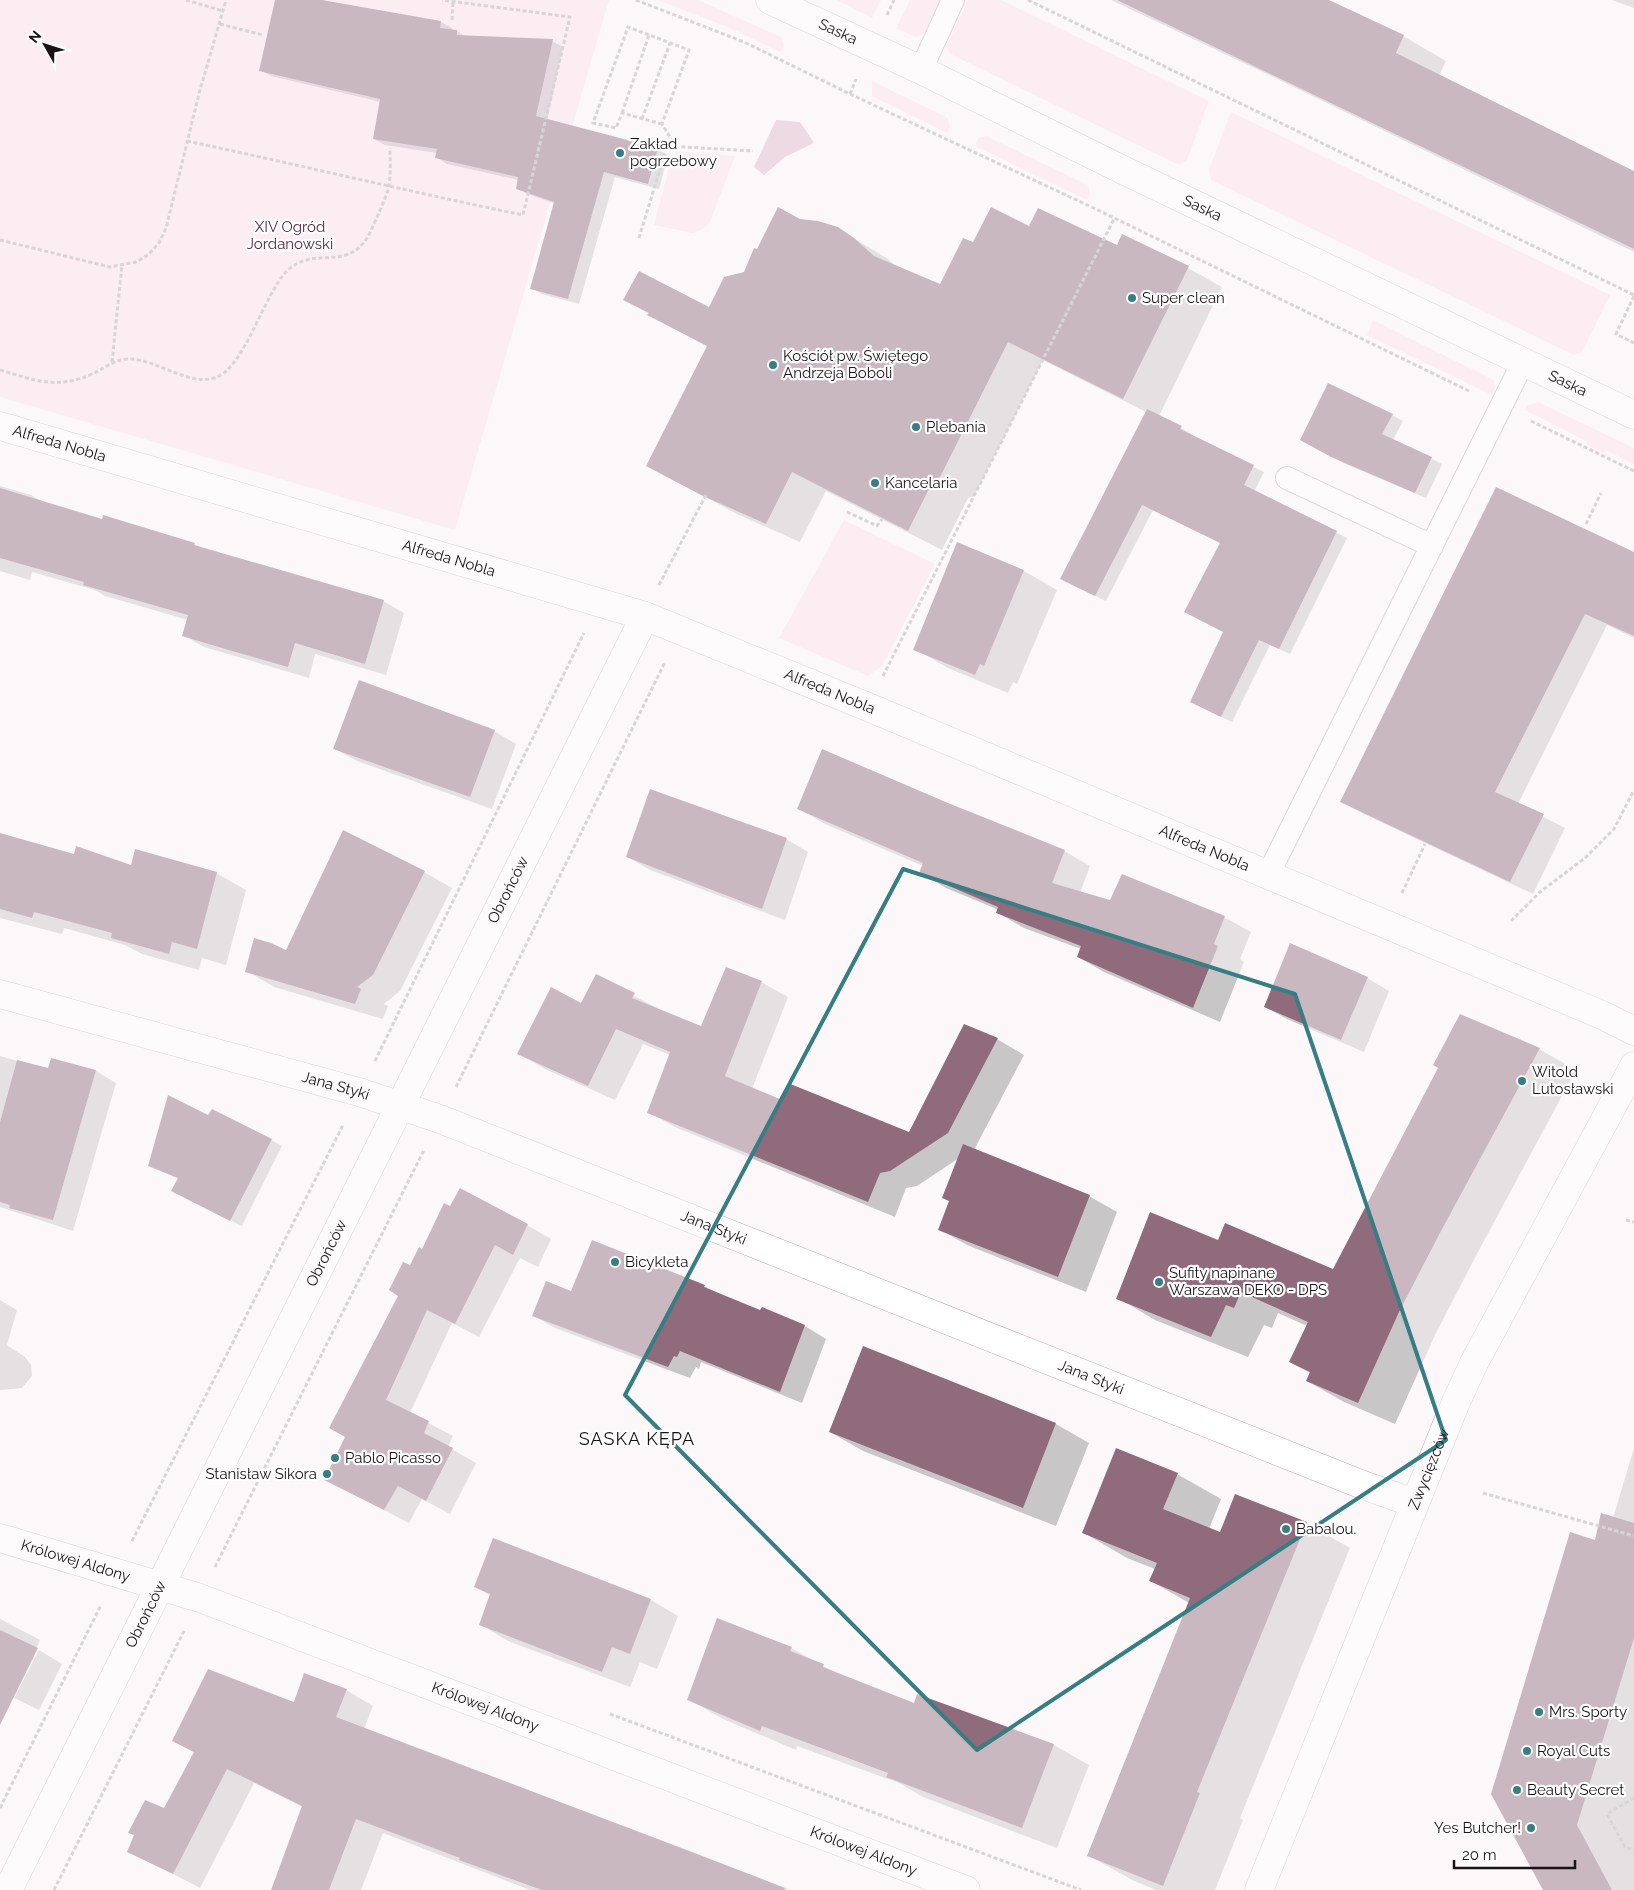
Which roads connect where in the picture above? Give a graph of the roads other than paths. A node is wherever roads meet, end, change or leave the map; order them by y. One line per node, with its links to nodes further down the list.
1 (770, 0): 3 (street, Saska)
2 (953, 0): 3 (lane)
3 (921, 70): 4 (street, Saska)
4 (1523, 362): 5 (street, Saska); 8 (lane)
5 (1634, 415)
6 (0, 426): 9 (street, Alfreda Nobla)
7 (1287, 478): 8 (lane)
8 (1432, 546): 10 (lane)
9 (645, 616): 10 (street, Alfreda Nobla); 14 (street, Obrońców)
10 (1268, 875): 12 (street, Alfreda Nobla)
11 (0, 994): 14 (street, Jana Styki)
12 (1634, 1031)
13 (1634, 1066): 15 (street, Zwycięzców)
14 (401, 1106): 15 (street, Jana Styki); 17 (street, Obrońców)
15 (1414, 1503): 20 (street, Zwycięzców)
16 (0, 1538): 17 (street, Królowej Aldony)
17 (161, 1586): 18 (street, Obrońców); 19 (street, Królowej Aldony)
18 (8, 1890)
19 (966, 1890)
20 (1259, 1890)

